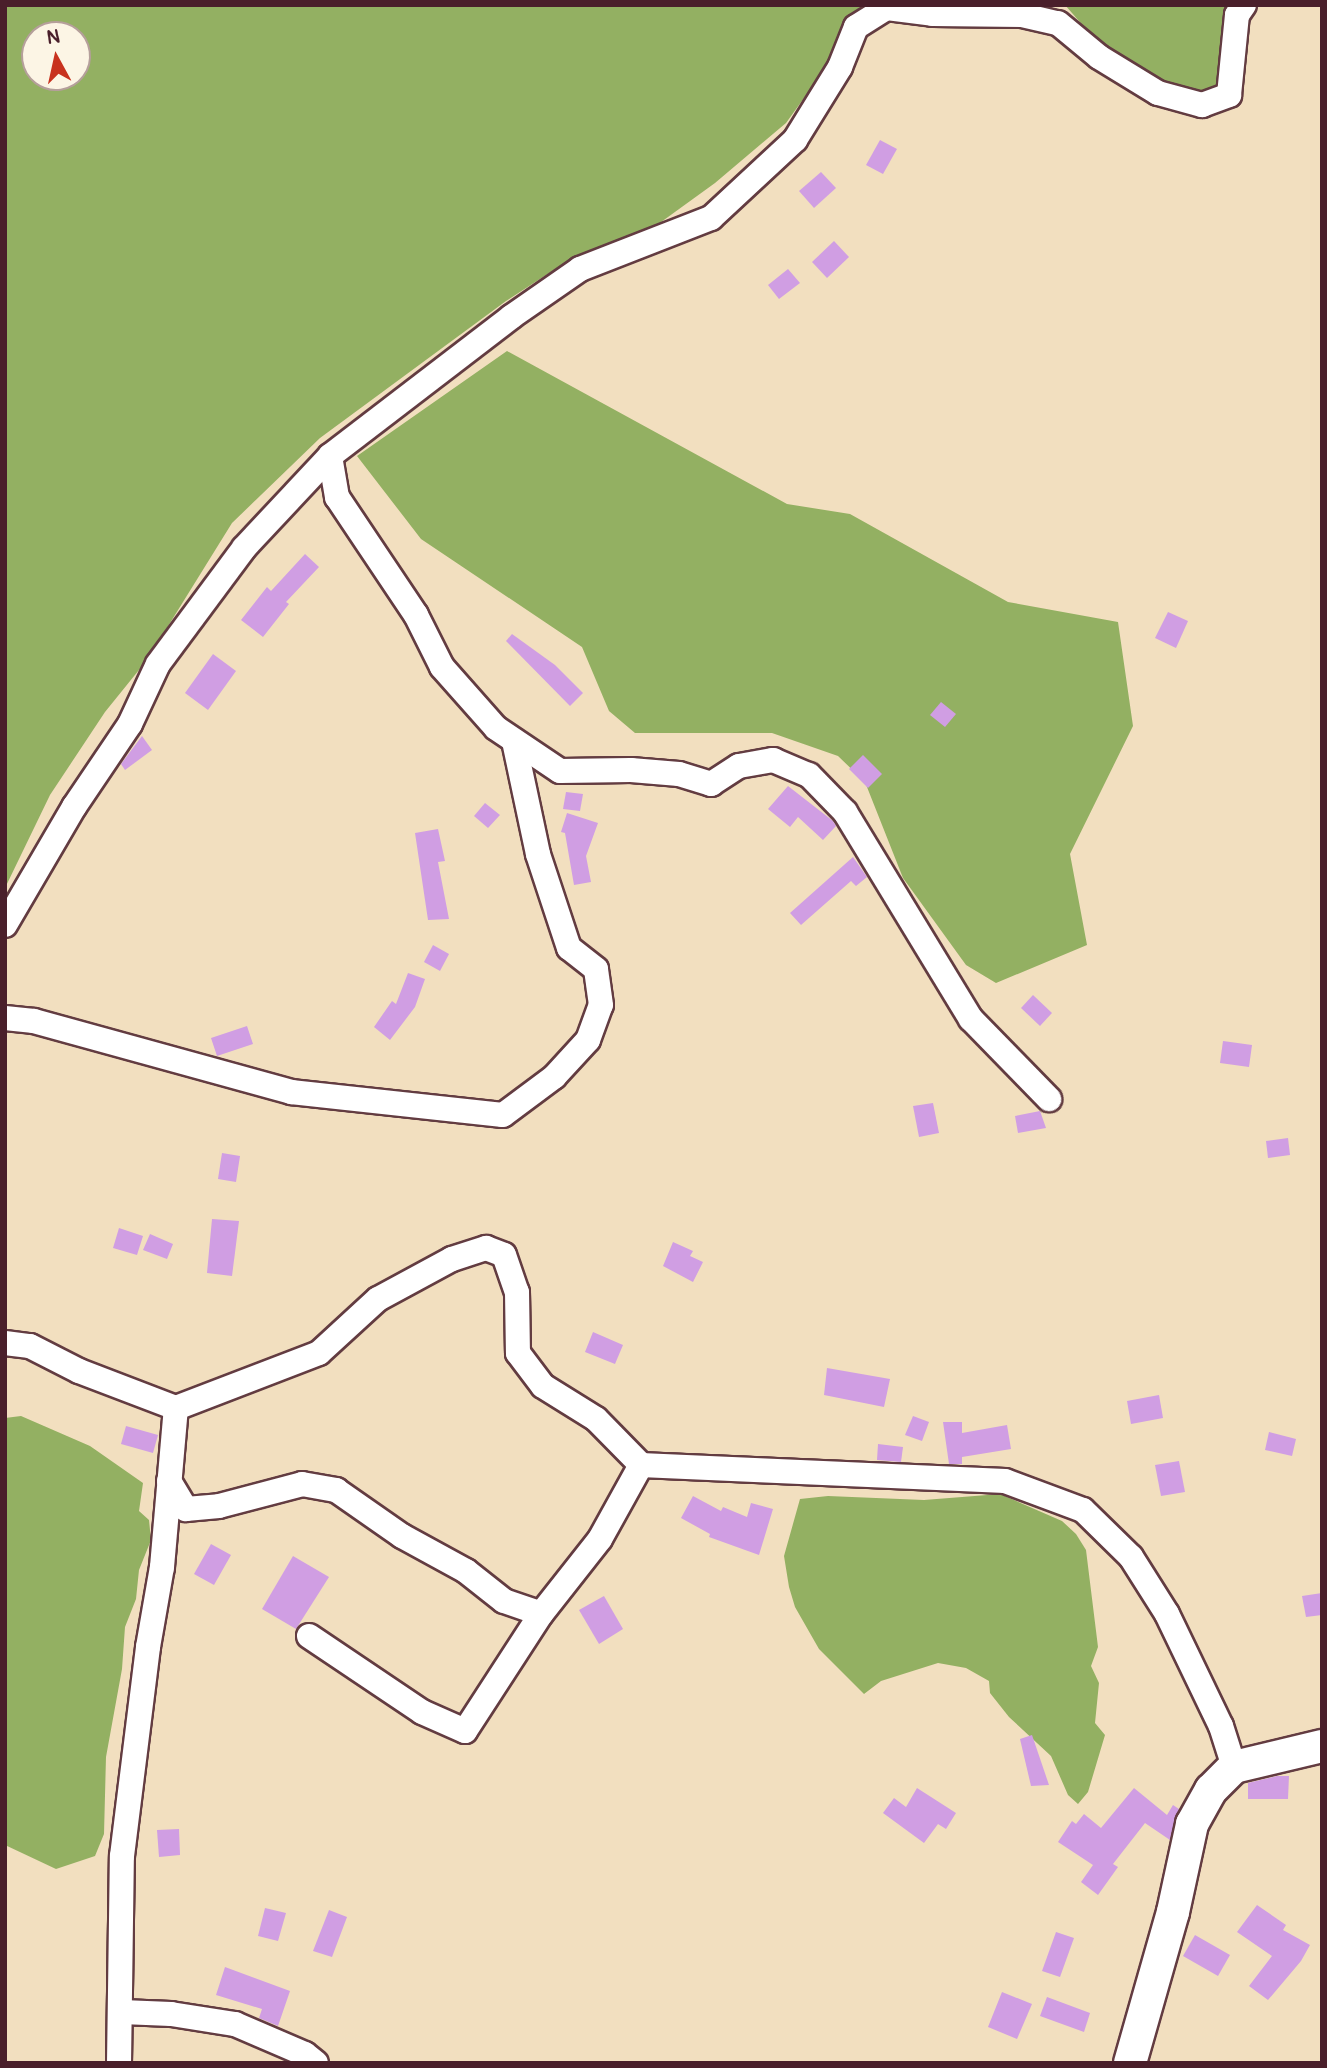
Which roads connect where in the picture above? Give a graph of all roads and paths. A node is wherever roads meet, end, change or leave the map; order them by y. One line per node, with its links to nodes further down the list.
1 (1244, 5): 2 (street)
2 (330, 456): 3 (street); 4 (street)
3 (514, 741): 5 (street); 6 (street)
4 (5, 925)
5 (5, 1018)
6 (1049, 1100)
7 (5, 1343): 8 (street)
8 (176, 1408): 9 (street); 10 (street)
9 (641, 1465): 11 (street); 14 (street)
10 (169, 1480): 11 (street); 15 (street)
11 (541, 1615): 12 (street)
12 (309, 1636)
13 (1322, 1746): 14 (street)
14 (1234, 1767): 18 (street)
15 (122, 2012): 16 (street); 17 (street)
16 (119, 2063)
17 (316, 2063)
18 (1130, 2063)

